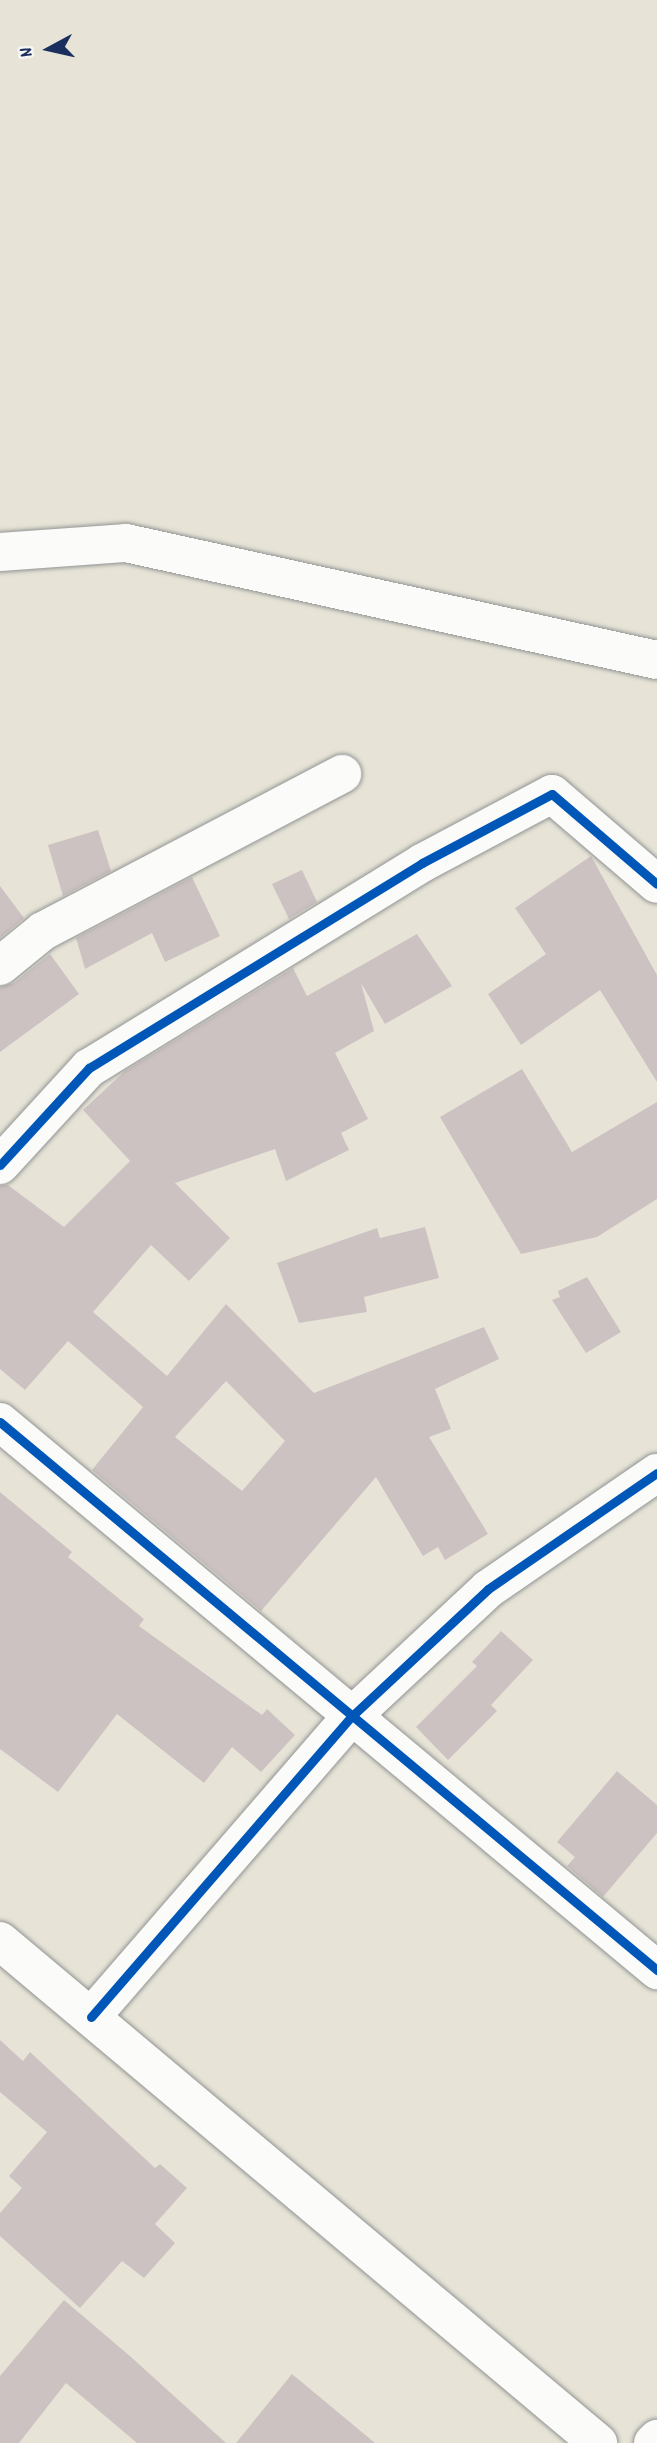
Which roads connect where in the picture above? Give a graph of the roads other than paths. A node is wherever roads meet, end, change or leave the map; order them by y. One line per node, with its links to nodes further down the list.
1 (0, 552): 2 (street)
2 (657, 660)
3 (342, 774): 5 (street)
4 (657, 884): 6 (street)
5 (0, 966)
6 (0, 1165)
7 (0, 1422): 9 (street)
8 (657, 1473): 9 (street)
9 (352, 1716): 11 (street); 12 (street)
10 (0, 1941): 12 (street)
11 (657, 1970)
12 (91, 2017): 14 (street)
13 (657, 2439): 15 (street)
14 (598, 2443)
15 (653, 2443)

